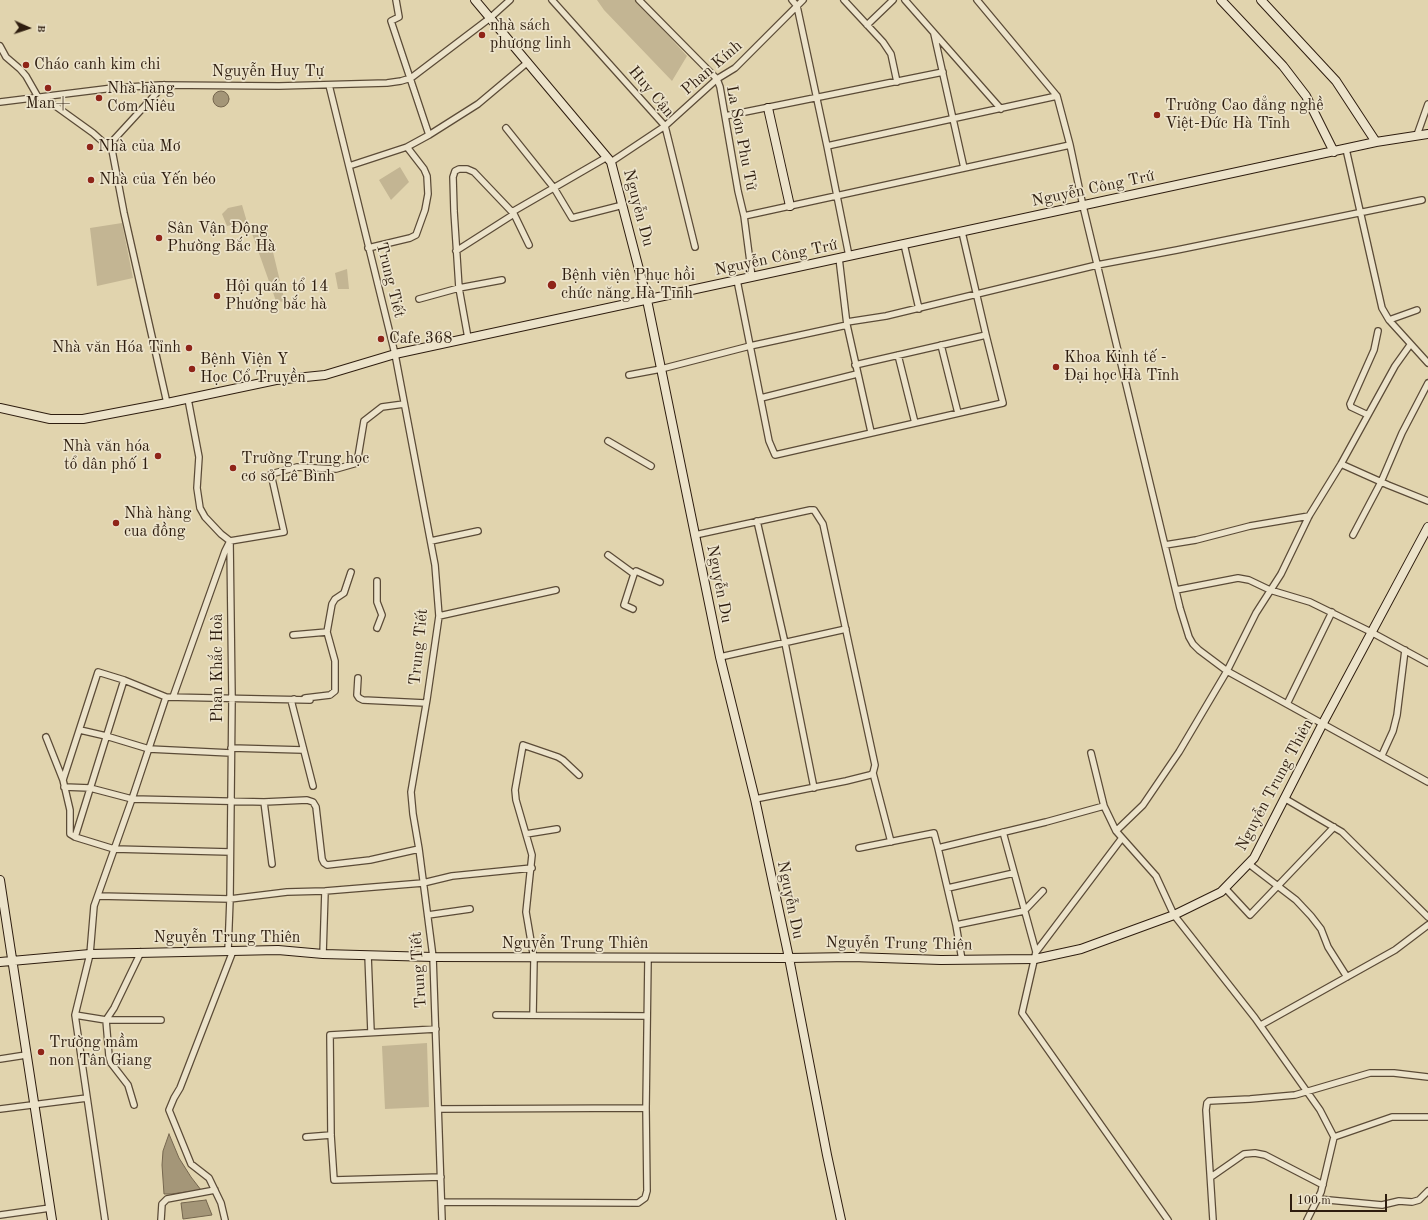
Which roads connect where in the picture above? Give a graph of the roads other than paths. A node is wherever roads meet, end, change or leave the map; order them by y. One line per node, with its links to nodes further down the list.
1 (396, 0): 21 (street)
2 (475, 0): 15 (main road, Nguyễn Du)
3 (510, 0): 15 (street, Nguyễn Huy Tự)
4 (552, 0): 35 (street, Huy Cận)
5 (639, 0): 22 (street, La Sơn Phu Tử)
6 (792, 0): 14 (street)
7 (803, 0): 14 (street, Phan Kính)
8 (844, 0): 16 (street)
9 (893, 0): 16 (street)
10 (905, 0): 17 (street)
11 (977, 0): 26 (street)
12 (1221, 0): 46 (main road)
13 (1261, 0): 40 (main road)
14 (797, 6): 22 (street, Phan Kính); 28 (street)
15 (490, 18): 19 (main road, Nguyễn Du); 21 (street, Nguyễn Huy Tự)
16 (867, 25): 23 (street)
17 (934, 33): 20 (street); 32 (street)
18 (0, 46): 27 (street)
19 (528, 62): 38 (street); 47 (main road, Nguyễn Du)
20 (943, 72): 23 (street); 34 (street)
21 (411, 78): 25 (street, Nguyễn Huy Tự); 38 (street)
22 (717, 79): 33 (street, La Sơn Phu Tử); 35 (street, Phan Kính)
23 (897, 82): 28 (street)
24 (164, 85): 25 (street, Nguyễn Huy Tự); 27 (street, Nguyễn Huy Tự); 42 (street)
25 (329, 85): 48 (street, Trung Tiết)
26 (1057, 96): 32 (street); 41 (street)
27 (40, 97): 29 (street, Nguyễn Huy Tự); 42 (street)
28 (816, 98): 31 (street); 43 (street)
29 (0, 102)
30 (1428, 104): 39 (street)
31 (768, 108): 33 (street); 54 (main road)
32 (1001, 109): 34 (street)
33 (725, 116): 58 (street, La Sơn Phu Tử)
34 (953, 118): 43 (street); 49 (street)
35 (665, 126): 47 (street, Phan Kính); 62 (street, Huy Cận)
36 (506, 128): 50 (street)
37 (1428, 134): 39 (main road, Nguyễn Công Trứ)
38 (429, 135): 44 (street)
39 (1417, 135): 40 (main road, Nguyễn Công Trứ)
40 (1376, 142): 45 (main road, Nguyễn Công Trứ)
41 (1070, 145): 49 (street); 55 (street)
42 (108, 146): 95 (street)
43 (827, 146): 51 (street)
44 (407, 147): 48 (street); 63 (street)
45 (1346, 149): 46 (main road, Nguyễn Công Trứ); 57 (street)
46 (1334, 152): 55 (main road, Nguyễn Công Trứ)
47 (609, 159): 50 (street, Phan Kính); 53 (main road, Nguyễn Du)
48 (349, 166): 63 (street, Trung Tiết)
49 (964, 168): 51 (street)
50 (554, 188): 53 (street); 56 (street, Phan Kính)
51 (836, 196): 54 (street); 65 (street)
52 (1422, 200): 57 (street)
53 (623, 206): 74 (main road, Nguyễn Du)
54 (790, 206): 58 (street)
55 (1083, 206): 59 (main road, Nguyễn Công Trứ); 67 (street)
56 (513, 213): 61 (street); 64 (street, Phan Kính); 64 (street)
57 (1361, 213): 67 (street); 77 (street)
58 (744, 216): 68 (street, La Sơn Phu Tử)
59 (962, 232): 60 (main road, Nguyễn Công Trứ); 72 (street)
60 (904, 244): 65 (main road, Nguyễn Công Trứ); 75 (street)
61 (529, 245)
62 (695, 246)
63 (368, 248): 85 (street, Trung Tiết)
64 (456, 251): 71 (street)
65 (849, 256): 66 (main road, Nguyễn Công Trứ)
66 (839, 258): 68 (main road, Nguyễn Công Trứ); 78 (street)
67 (1097, 265): 72 (street); 115 (street)
68 (752, 277): 70 (main road, Nguyễn Công Trứ)
69 (502, 280): 71 (street)
70 (737, 280): 74 (main road, Nguyễn Công Trứ); 84 (street)
71 (459, 288): 73 (street); 81 (street)
72 (977, 295): 75 (street); 80 (street)
73 (419, 299)
74 (647, 300): 81 (main road, Nguyễn Công Trứ); 89 (main road, Nguyễn Du)
75 (919, 309): 78 (street)
76 (1417, 310): 77 (street)
77 (1389, 320): 83 (street)
78 (847, 324): 84 (street); 88 (street)
79 (1378, 331): 99 (street)
80 (986, 335): 82 (street); 98 (street)
81 (468, 338): 85 (main road, Nguyễn Công Trứ)
82 (941, 345): 86 (street); 98 (street)
83 (1410, 345): 87 (street); 99 (street)
84 (750, 346): 89 (street); 93 (street)
85 (395, 354): 94 (main road, Nguyễn Công Trứ); 96 (street, Trung Tiết)
86 (898, 355): 88 (street); 100 (street)
87 (1428, 363)
88 (855, 365): 90 (street)
89 (661, 369): 91 (street); 111 (main road, Nguyễn Du)
90 (857, 374): 93 (street); 101 (street)
91 (630, 375)
92 (1428, 383): 105 (street)
93 (761, 398): 101 (street)
94 (188, 399): 95 (main road, Nguyễn Công Trứ); 113 (street)
95 (167, 403): 97 (main road, Nguyễn Công Trứ)
96 (404, 404): 113 (street); 114 (street, Trung Tiết)
97 (0, 408)
98 (958, 413): 100 (street)
99 (1368, 415): 103 (street)
100 (915, 423): 101 (street)
101 (871, 432)
102 (608, 441): 104 (street)
103 (1341, 464): 105 (street); 107 (street)
104 (651, 466)
105 (1381, 482): 106 (street); 112 (street)
106 (1428, 501)
107 (1309, 516): 115 (street); 123 (street)
108 (758, 521): 111 (street); 128 (street); 132 (street)
109 (1428, 527): 130 (main road, Nguyễn Trung Thiên)
110 (478, 531): 114 (street)
111 (695, 535): 134 (main road, Nguyễn Du)
112 (1353, 535)
113 (230, 541): 140 (street); 141 (street, Phan Khắc Hoà)
114 (431, 541): 126 (street, Trung Tiết)
115 (1165, 545): 122 (street)
116 (608, 556): 118 (street)
117 (351, 572): 129 (street)
118 (634, 574): 120 (street); 124 (street)
119 (377, 581): 127 (street)
120 (660, 582)
121 (556, 590): 126 (street)
122 (1176, 590): 123 (street); 136 (street)
123 (1270, 590): 125 (street); 136 (street)
124 (633, 609)
125 (1332, 612): 130 (street); 145 (street)
126 (439, 616): 144 (street, Trung Tiết)
127 (377, 628)
128 (846, 629): 132 (street); 155 (street)
129 (327, 632): 131 (street); 142 (street)
130 (1371, 632): 133 (street); 146 (main road, Nguyễn Trung Thiên)
131 (293, 635)
132 (785, 643): 134 (street); 162 (street)
133 (1405, 650): 135 (street); 154 (street)
134 (720, 657): 165 (main road, Nguyễn Du)
135 (1428, 663)
136 (1227, 671): 145 (street); 171 (street)
137 (358, 678): 144 (street)
138 (124, 680): 139 (street); 147 (street); 148 (street)
139 (166, 697): 140 (street); 150 (street)
140 (173, 697): 141 (street)
141 (232, 698): 142 (street); 151 (street, Phan Khắc Hoà)
142 (291, 700): 143 (street); 152 (street)
143 (310, 700)
144 (425, 703): 180 (street, Trung Tiết)
145 (1288, 704): 146 (street)
146 (1322, 723): 154 (street); 163 (main road, Nguyễn Trung Thiên)
147 (80, 730): 148 (street); 157 (street)
148 (106, 736): 150 (street); 161 (street)
149 (46, 737): 157 (street)
150 (149, 748): 151 (street); 164 (street)
151 (231, 750): 152 (street); 166 (street, Phan Khắc Hoà)
152 (303, 750): 159 (street)
153 (1091, 753): 168 (street)
154 (1382, 755): 158 (street)
155 (873, 772): 162 (street); 176 (street)
156 (579, 775): 173 (street)
157 (63, 780): 160 (street)
158 (1428, 782)
159 (312, 786)
160 (64, 787): 161 (street); 174 (street)
161 (90, 788): 164 (street); 174 (street)
162 (814, 788): 165 (street)
163 (1284, 798): 169 (street); 183 (main road, Nguyễn Trung Thiên)
164 (132, 799): 166 (street); 179 (street)
165 (755, 799): 210 (main road, Nguyễn Du)
166 (231, 801): 167 (street); 181 (street, Phan Khắc Hoà)
167 (264, 802): 180 (street); 182 (street)
168 (1104, 806): 171 (street); 172 (street)
169 (1334, 827): 188 (street); 199 (street)
170 (557, 829): 173 (street)
171 (1116, 831): 175 (street)
172 (1003, 832): 178 (street); 185 (street)
173 (526, 834): 184 (street)
174 (75, 837): 179 (street)
175 (1122, 838): 198 (street); 207 (street)
176 (892, 842): 177 (street); 178 (street)
177 (859, 848)
178 (938, 848): 189 (street)
179 (114, 849): 181 (street); 193 (street)
180 (419, 850): 187 (street, Trung Tiết)
181 (230, 852): 194 (street, Phan Khắc Hoà)
182 (272, 864)
183 (1249, 864): 188 (street); 190 (main road, Nguyễn Trung Thiên)
184 (532, 868): 187 (street); 211 (street)
185 (1014, 874): 189 (street); 196 (street)
186 (0, 880): 212 (main road)
187 (423, 883): 191 (street); 197 (street, Trung Tiết)
188 (1278, 886): 190 (street); 215 (street)
189 (948, 888): 201 (street)
190 (1225, 888): 198 (main road, Nguyễn Trung Thiên)
191 (325, 891): 194 (street); 205 (street)
192 (1043, 891): 196 (street)
193 (98, 896): 194 (street); 204 (street)
194 (230, 899): 202 (street, Phan Khắc Hoà)
195 (470, 909): 197 (street)
196 (1024, 911): 201 (street); 207 (street)
197 (428, 915): 208 (street, Trung Tiết)
198 (1174, 915): 207 (main road, Nguyễn Trung Thiên); 222 (street)
199 (1428, 917)
200 (1428, 925): 215 (street)
201 (956, 926): 213 (street)
202 (230, 951): 203 (main road, Nguyễn Trung Thiên); 205 (main road, Nguyễn Trung Thiên); 242 (street, Phan Khắc Hoà)
203 (141, 952): 204 (main road, Nguyễn Trung Thiên); 220 (street)
204 (90, 954): 212 (main road, Nguyễn Trung Thiên); 216 (street)
205 (323, 954): 206 (main road, Nguyễn Trung Thiên)
206 (368, 955): 208 (main road, Nguyễn Trung Thiên); 224 (street)
207 (1036, 955): 213 (main road, Nguyễn Trung Thiên); 254 (street)
208 (433, 957): 211 (main road, Nguyễn Trung Thiên); 223 (street, Trung Tiết)
209 (648, 958): 210 (main road, Nguyễn Trung Thiên); 211 (main road, Nguyễn Trung Thiên); 219 (street)
210 (788, 958): 213 (main road, Nguyễn Trung Thiên); 253 (main road, Nguyễn Du)
211 (534, 959): 218 (street)
212 (12, 960): 214 (main road, Nguyễn Trung Thiên); 225 (main road)
213 (962, 960)
214 (0, 962)
215 (1347, 977): 222 (street)
216 (75, 1015): 220 (street); 229 (street)
217 (496, 1015): 218 (street)
218 (533, 1015): 219 (street)
219 (646, 1016): 232 (street)
220 (106, 1020): 221 (street); 231 (street)
221 (161, 1020)
222 (1261, 1025): 228 (street)
223 (436, 1029): 224 (street); 234 (street, Trung Tiết)
224 (371, 1032): 236 (street)
225 (26, 1055): 226 (street); 230 (main road)
226 (0, 1059)
227 (1428, 1077): 228 (street)
228 (1307, 1092): 238 (street); 240 (street)
229 (87, 1098): 230 (street); 249 (street)
230 (34, 1105): 233 (street); 246 (main road)
231 (134, 1105)
232 (646, 1108): 234 (street); 245 (street)
233 (0, 1109)
234 (438, 1109): 239 (street, Trung Tiết)
235 (1428, 1117): 238 (street)
236 (331, 1135): 237 (street); 239 (street)
237 (306, 1137)
238 (1334, 1137): 241 (street)
239 (441, 1176): 245 (street, Trung Tiết)
240 (1211, 1177): 241 (street); 255 (street)
241 (1323, 1185): 244 (street)
242 (215, 1190): 250 (street); 251 (street, Phan Khắc Hoà)
243 (1428, 1191): 244 (street)
244 (1318, 1199): 256 (street)
245 (442, 1202): 252 (street, Trung Tiết)
246 (50, 1208): 247 (street); 248 (main road)
247 (0, 1215)
248 (52, 1220)
249 (105, 1220)
250 (161, 1220)
251 (225, 1220)
252 (442, 1220)
253 (841, 1220)
254 (1168, 1220)
255 (1213, 1220)
256 (1307, 1220)

